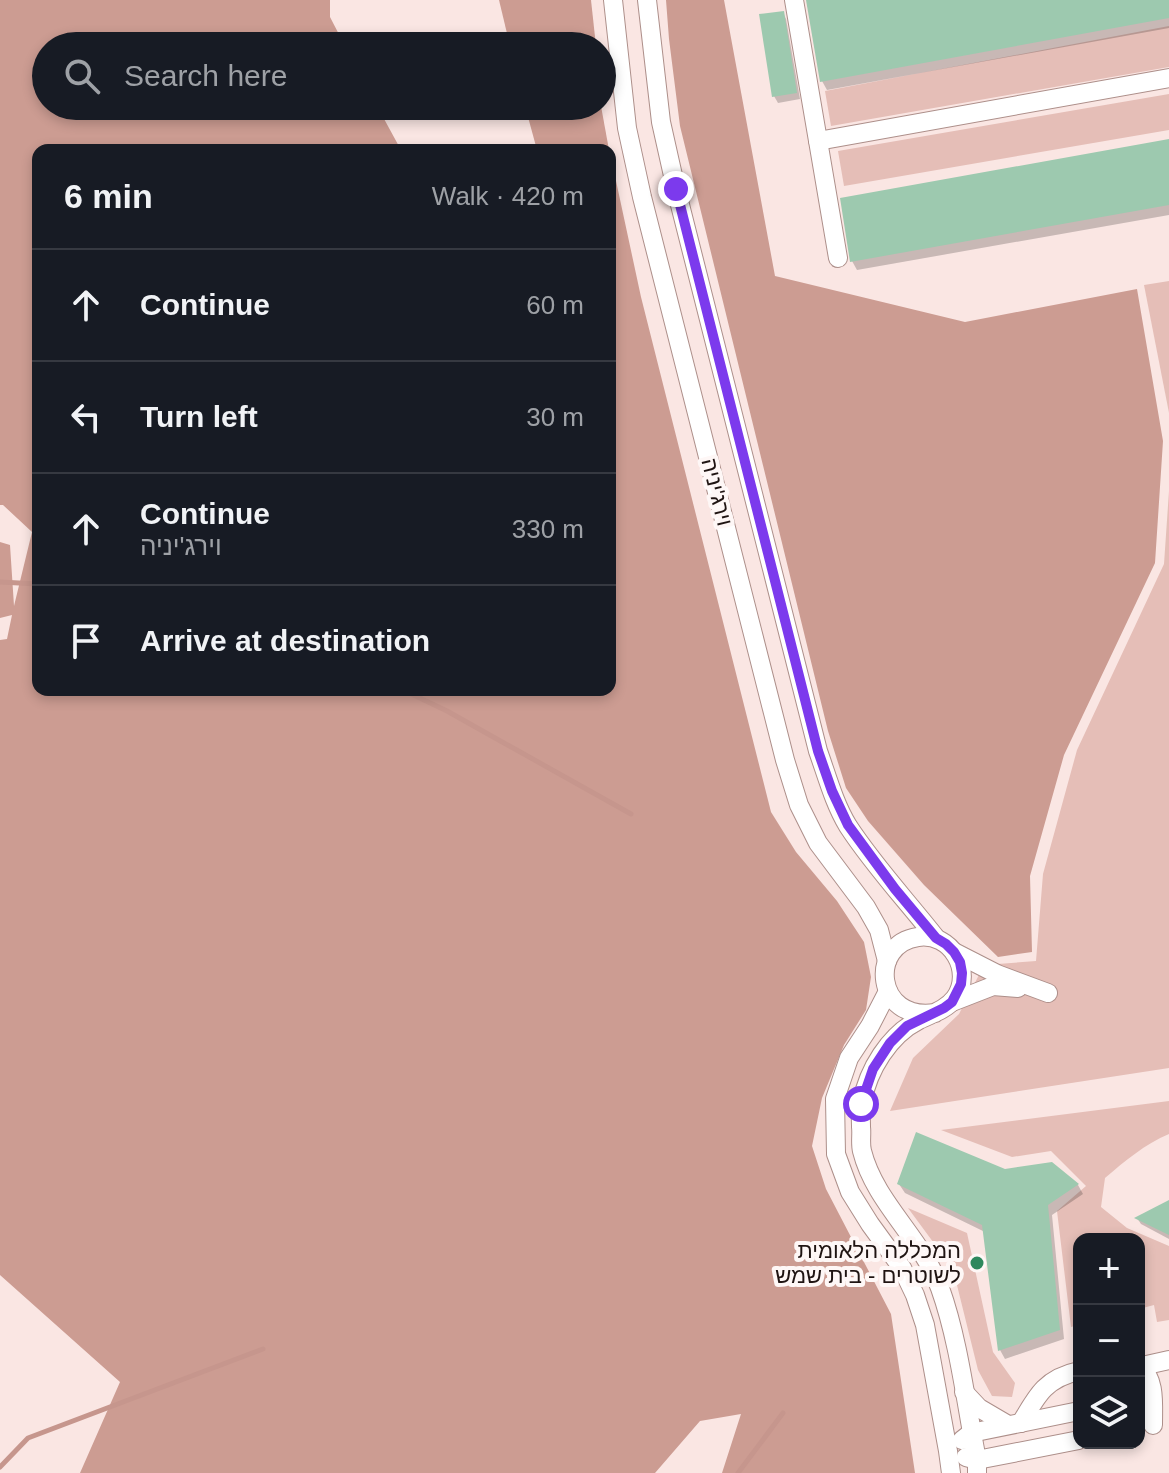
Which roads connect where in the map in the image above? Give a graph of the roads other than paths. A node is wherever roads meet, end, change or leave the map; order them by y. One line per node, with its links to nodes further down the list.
1 (613, 0): 9 (street, וירג'יניה)
2 (647, 0): 7 (street, וירג'יניה)
3 (794, 0): 5 (street)
4 (1169, 78): 5 (street)
5 (818, 141): 6 (street)
6 (838, 258)
7 (936, 938): 8 (street); 9 (street)
8 (954, 952): 11 (street); 11 (street)
9 (887, 961): 10 (street)
10 (888, 991): 12 (street); 24 (street)
11 (952, 1002): 12 (street)
12 (935, 1013): 17 (street)
13 (1169, 1360): 14 (street)
14 (1145, 1364)
15 (1145, 1372): 18 (street)
16 (1073, 1373): 20 (street)
17 (964, 1392): 20 (street); 22 (street)
18 (1154, 1396): 21 (street)
19 (1073, 1412): 20 (street)
20 (1014, 1424): 22 (street)
21 (1154, 1425)
22 (971, 1433): 24 (street); 25 (street)
23 (1073, 1442): 25 (street)
24 (948, 1451): 25 (street); 26 (street)
25 (977, 1467)
26 (951, 1473)

